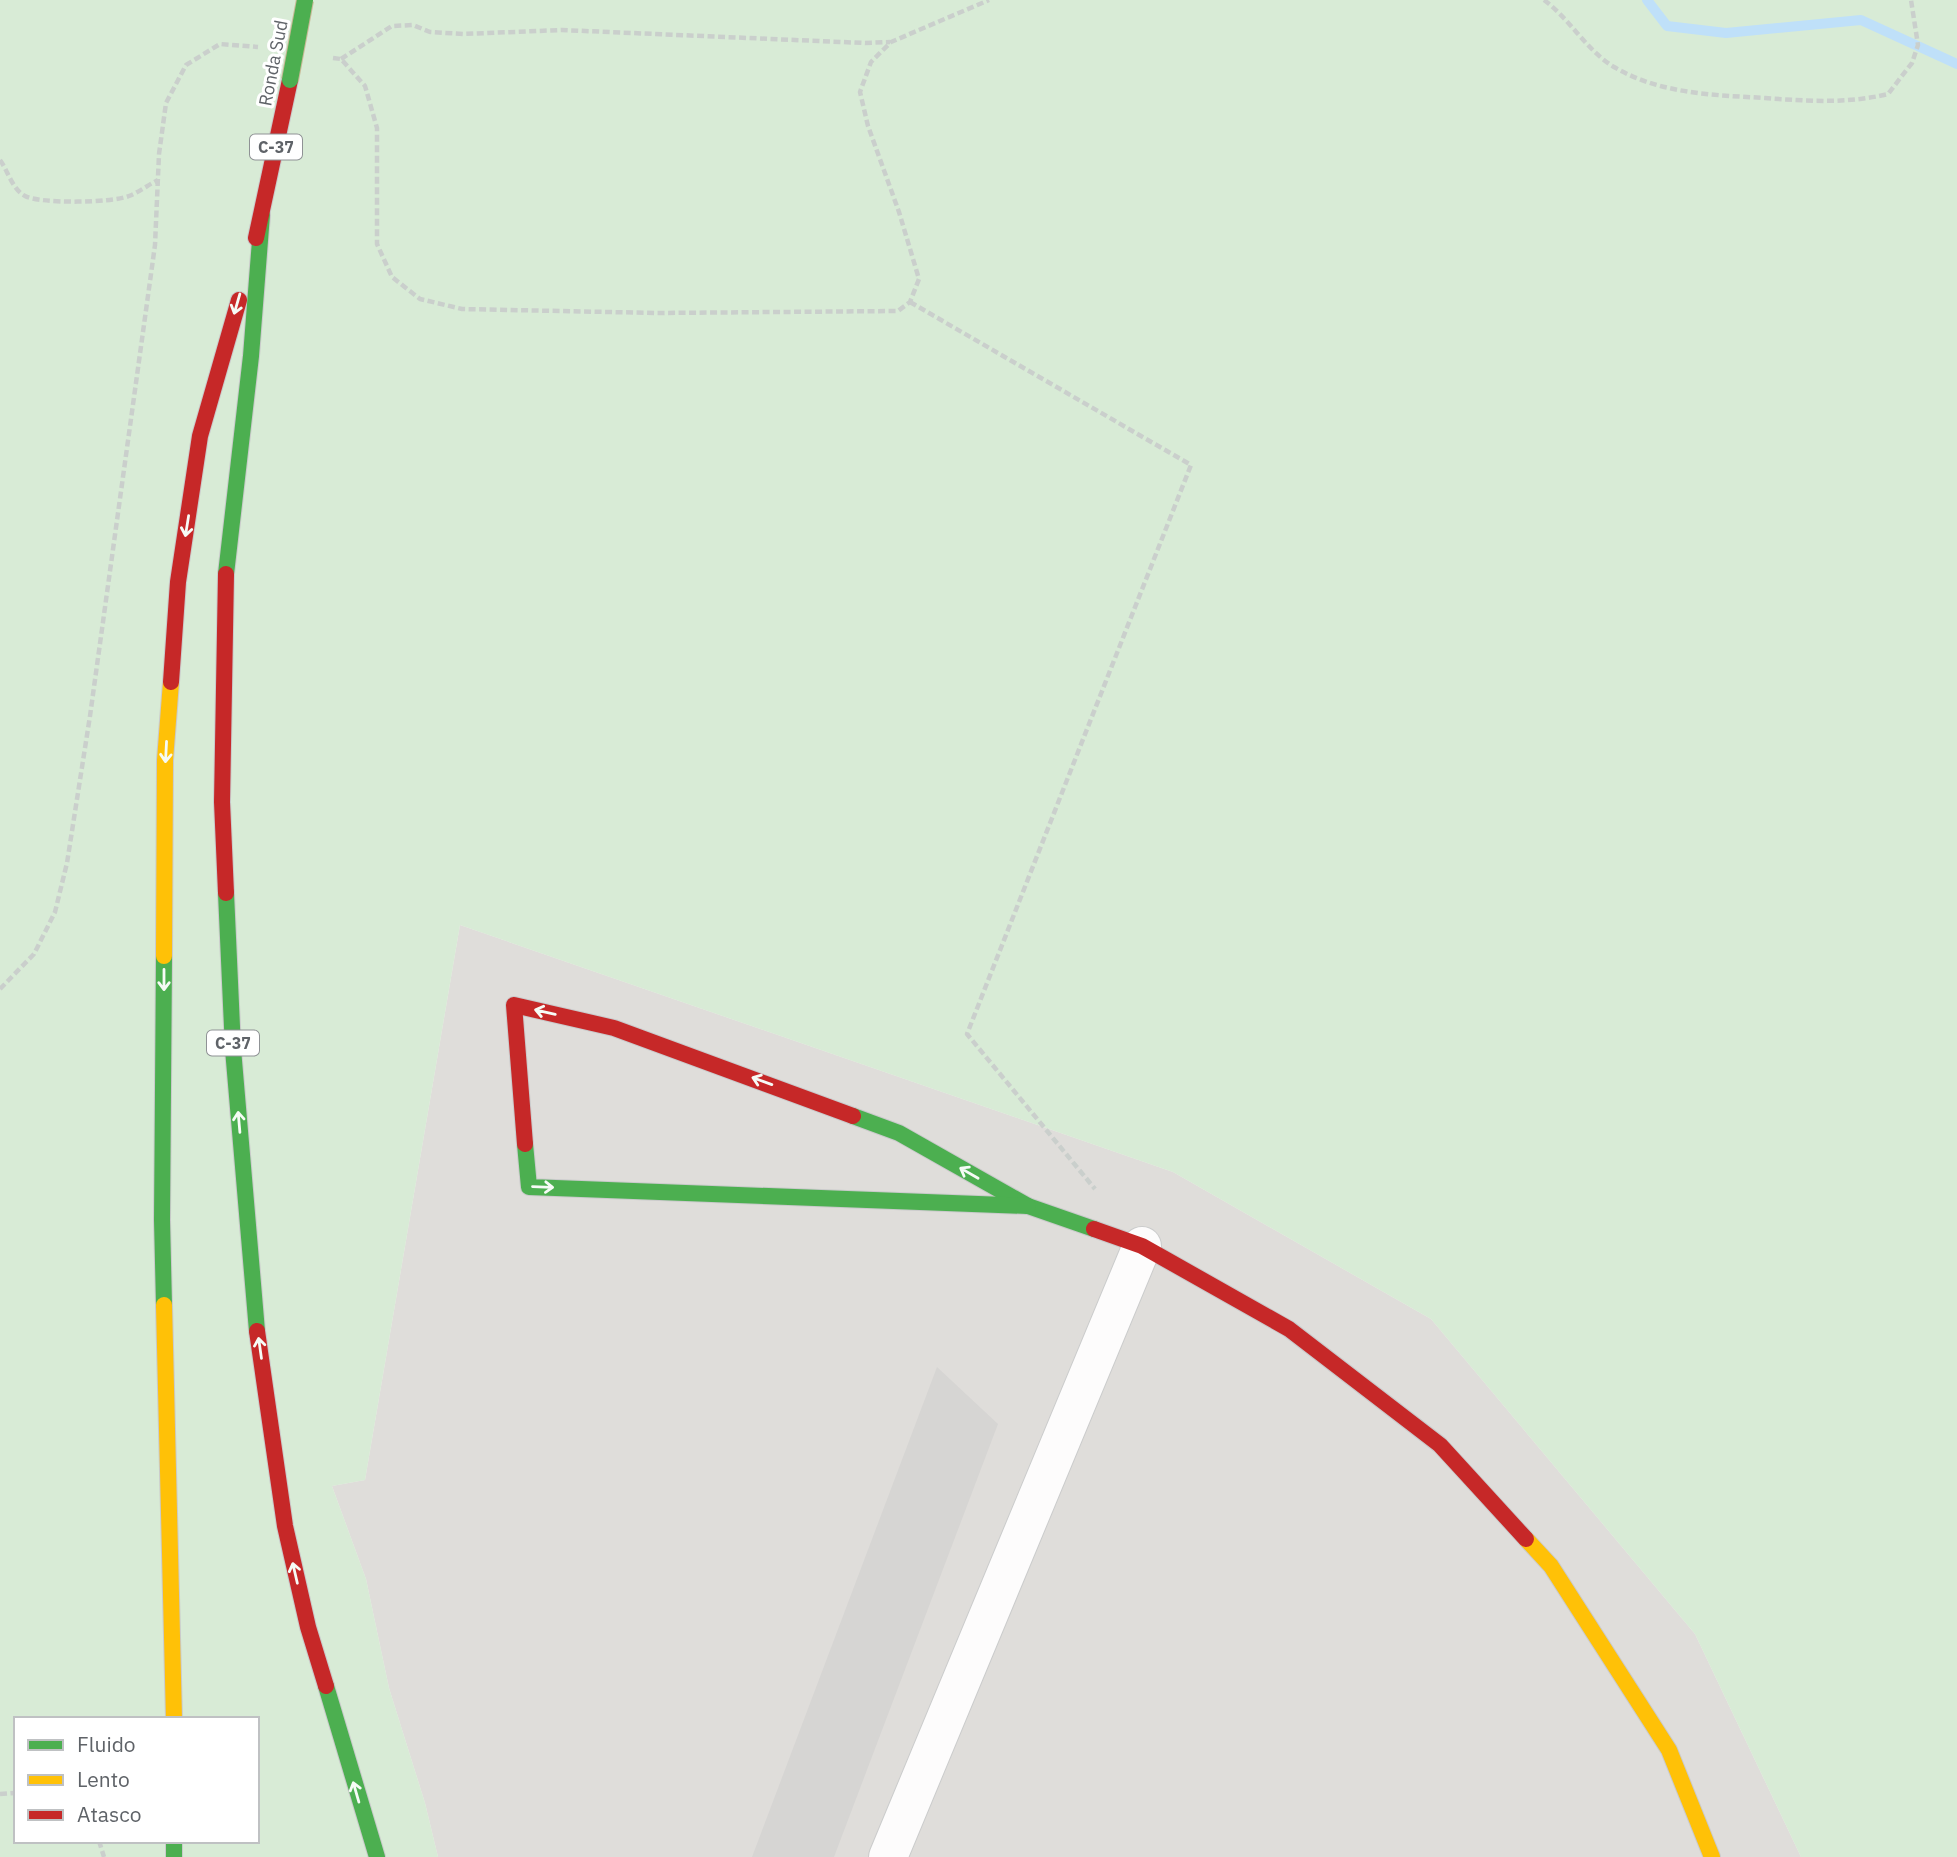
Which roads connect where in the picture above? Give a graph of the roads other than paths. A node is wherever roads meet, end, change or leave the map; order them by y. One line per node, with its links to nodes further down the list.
1 (305, 0): 2 (main road, Ronda Sud / C-37, bridge)
2 (262, 215): 5 (main road, C-37, one-way to 5); 6 (main road, C-37, one-way to 2)
3 (1028, 1206): 3 (main road, one-way to 3); 4 (main road)
4 (1142, 1247): 7 (street); 8 (main road)
5 (174, 1717)
6 (377, 1857)
7 (888, 1857)
8 (1712, 1857)

